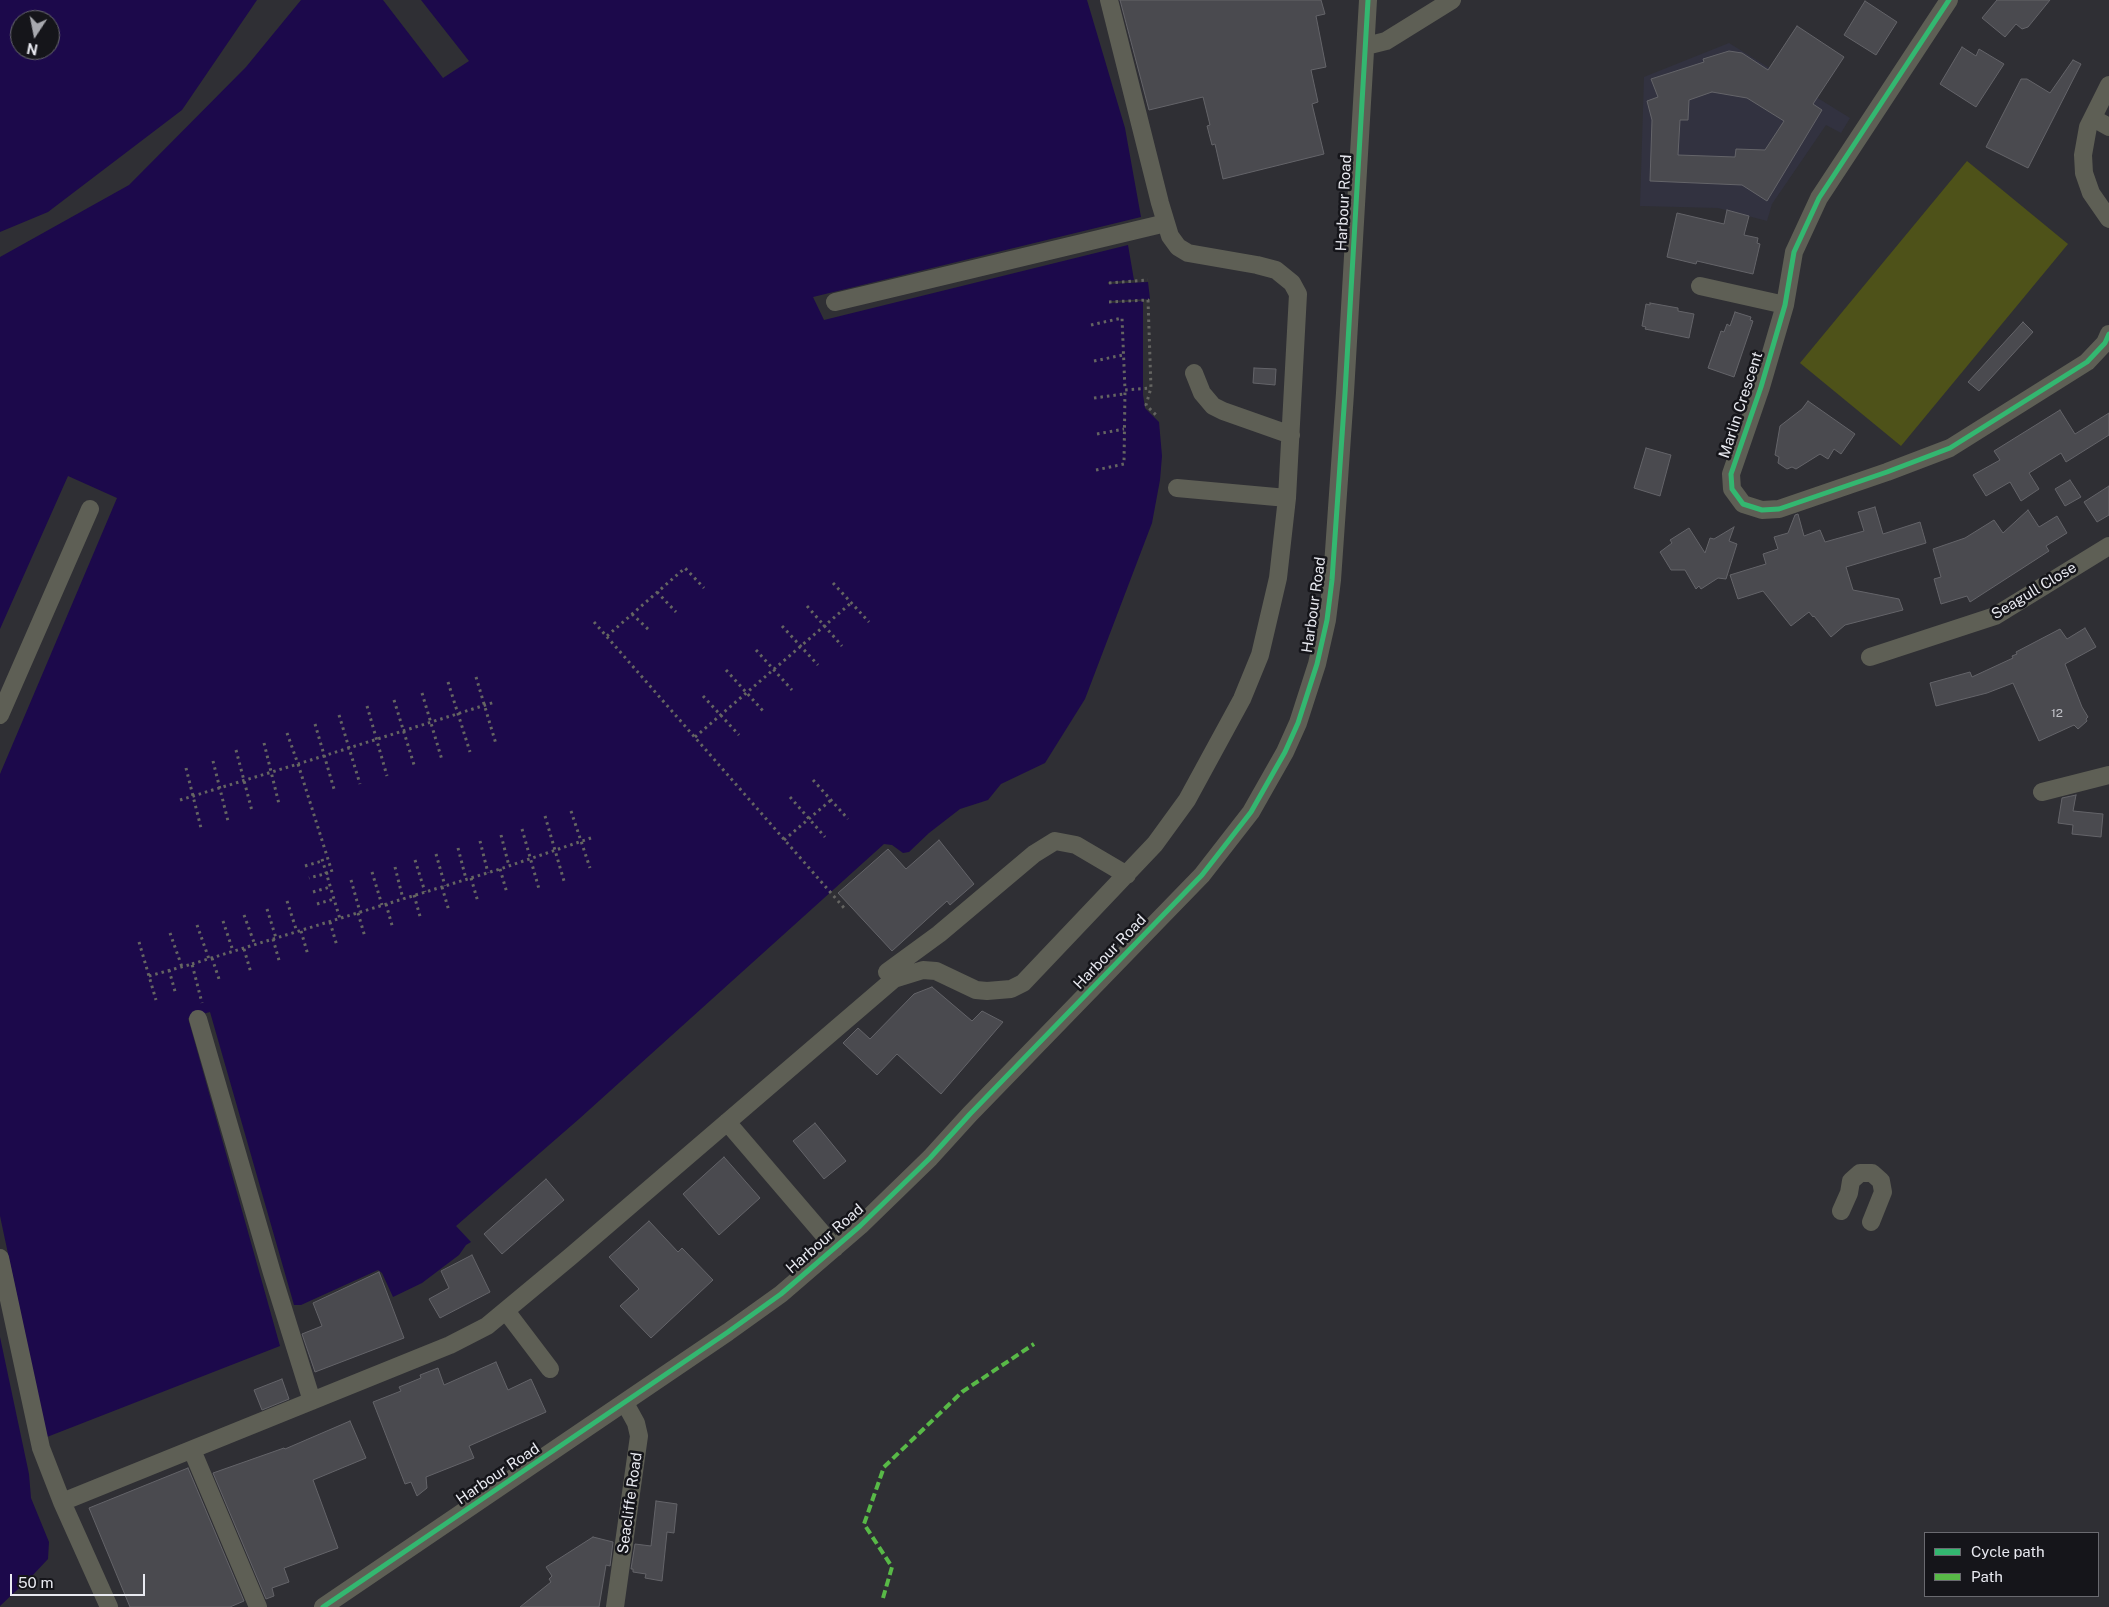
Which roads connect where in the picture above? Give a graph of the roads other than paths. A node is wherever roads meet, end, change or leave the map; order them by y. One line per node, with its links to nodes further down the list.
1 (1109, 0): 10 (street)
2 (1368, 0): 5 (street, Harbour Road)
3 (1452, 0): 5 (street)
4 (1949, 0): 13 (street, Marlin Crescent)
5 (1366, 46): 31 (street, Harbour Road)
6 (2109, 85): 7 (street)
7 (2093, 118): 8 (street); 9 (street)
8 (2109, 127)
9 (2109, 219)
10 (1166, 223): 12 (street); 16 (street)
11 (1700, 286): 13 (street)
12 (835, 302)
13 (1785, 305): 14 (street, Marlin Crescent)
14 (2109, 334)
15 (1194, 373): 16 (street)
16 (1291, 435): 18 (street)
17 (1177, 488): 18 (street)
18 (1287, 498): 25 (street)
19 (90, 509): 22 (street)
20 (2109, 546): 21 (street, Seagull Close)
21 (1870, 658)
22 (0, 716)
23 (2109, 775): 24 (street)
24 (2042, 792)
25 (1127, 875): 26 (street); 28 (street)
26 (887, 972)
27 (201, 1016): 35 (street)
28 (726, 1122): 31 (street); 33 (street)
29 (1842, 1210): 30 (street)
30 (1871, 1222)
31 (835, 1248): 36 (street, Harbour Road)
32 (0, 1258): 38 (street)
33 (506, 1311): 34 (street); 35 (street)
34 (550, 1369)
35 (312, 1401): 37 (street)
36 (625, 1403): 41 (street, Harbour Road); 42 (street, Seacliffe Road)
37 (192, 1450): 38 (street); 40 (street)
38 (62, 1502): 39 (street)
39 (109, 1607)
40 (258, 1607)
41 (323, 1607)
42 (615, 1607)

